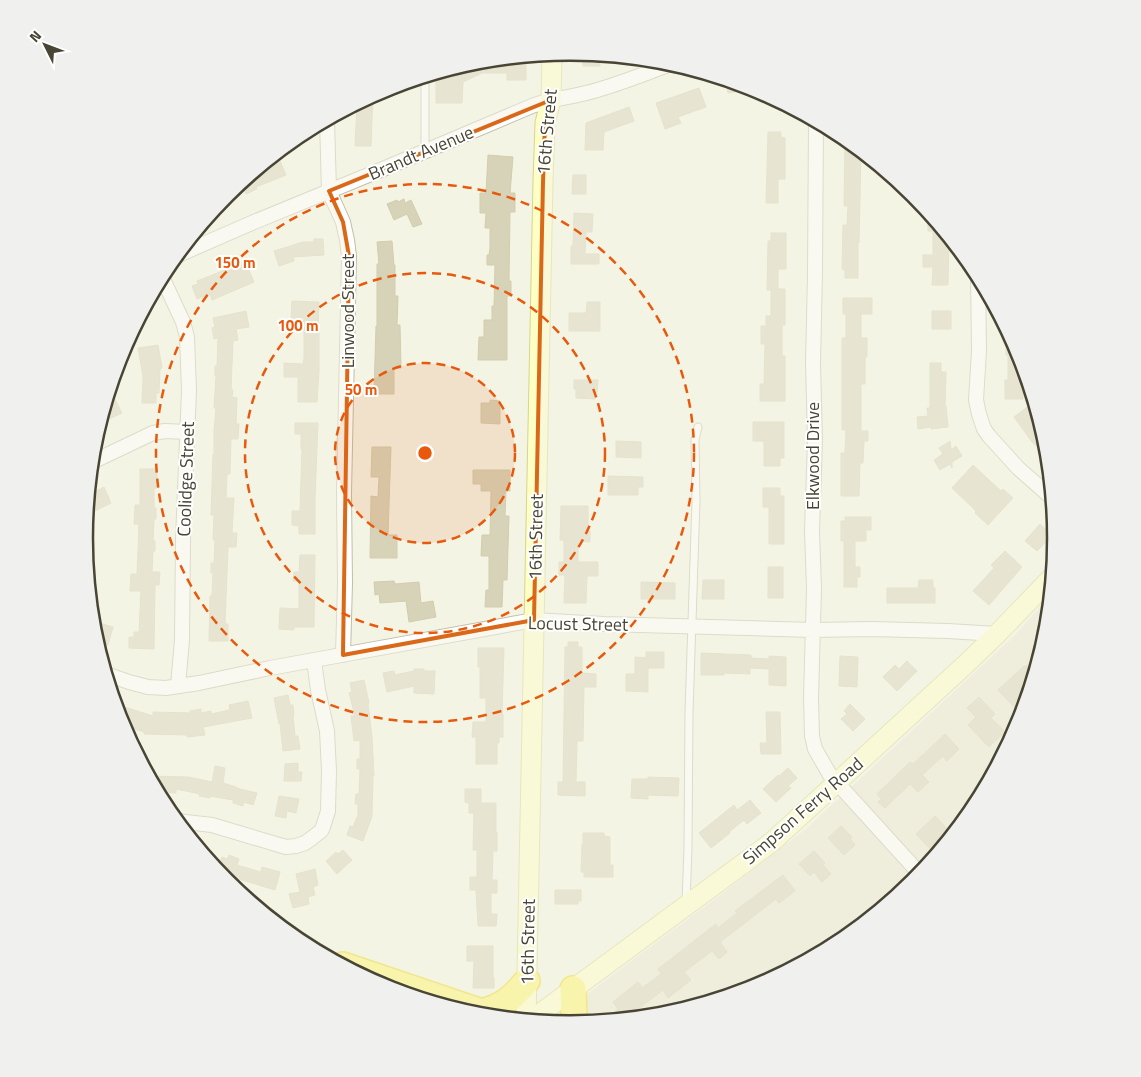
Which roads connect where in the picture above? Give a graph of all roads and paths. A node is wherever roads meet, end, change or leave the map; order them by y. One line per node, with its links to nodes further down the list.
1 (552, 62): 4 (street, 16th Street)
2 (657, 69): 4 (street, Brandt Avenue)
3 (425, 85): 7 (lane)
4 (551, 100): 7 (street, Brandt Avenue); 17 (street, 16th Street)
5 (327, 128): 8 (street, Linwood Street)
6 (816, 129): 19 (street, Elkwood Drive)
7 (425, 152): 8 (street, Brandt Avenue)
8 (328, 191): 9 (street, Brandt Avenue); 21 (street, Linwood Street)
9 (191, 249)
10 (166, 286): 13 (street, Coolidge Street)
11 (978, 291): 15 (street)
12 (698, 427): 18 (lane)
13 (188, 432): 14 (street); 24 (street, Coolidge Street)
14 (100, 458)
15 (1046, 492)
16 (1046, 584): 20 (street, Simpson Ferry Road)
17 (534, 620): 18 (street, Locust Street); 21 (street, Locust Street); 29 (street, 16th Street)
18 (691, 626): 19 (street, Locust Street); 28 (lane)
19 (813, 630): 20 (street, Locust Street); 25 (street, Elkwood Drive)
20 (997, 634): 25 (street, Simpson Ferry Road)
21 (343, 655): 22 (street, Locust Street)
22 (314, 661): 24 (street, Locust Street); 26 (street)
23 (115, 677): 24 (street, Locust Street)
24 (178, 686)
25 (836, 783): 27 (street, Elkwood Drive); 28 (street, Simpson Ferry Road)
26 (188, 823)
27 (915, 868)
28 (686, 906): 30 (street, Simpson Ferry Road)
29 (527, 981): 31 (highway); 32 (street, 16th Street)
30 (573, 989): 33 (street, Simpson Ferry Road); 34 (highway)
31 (498, 1010)
32 (526, 1014)
33 (537, 1015)
34 (574, 1016)

